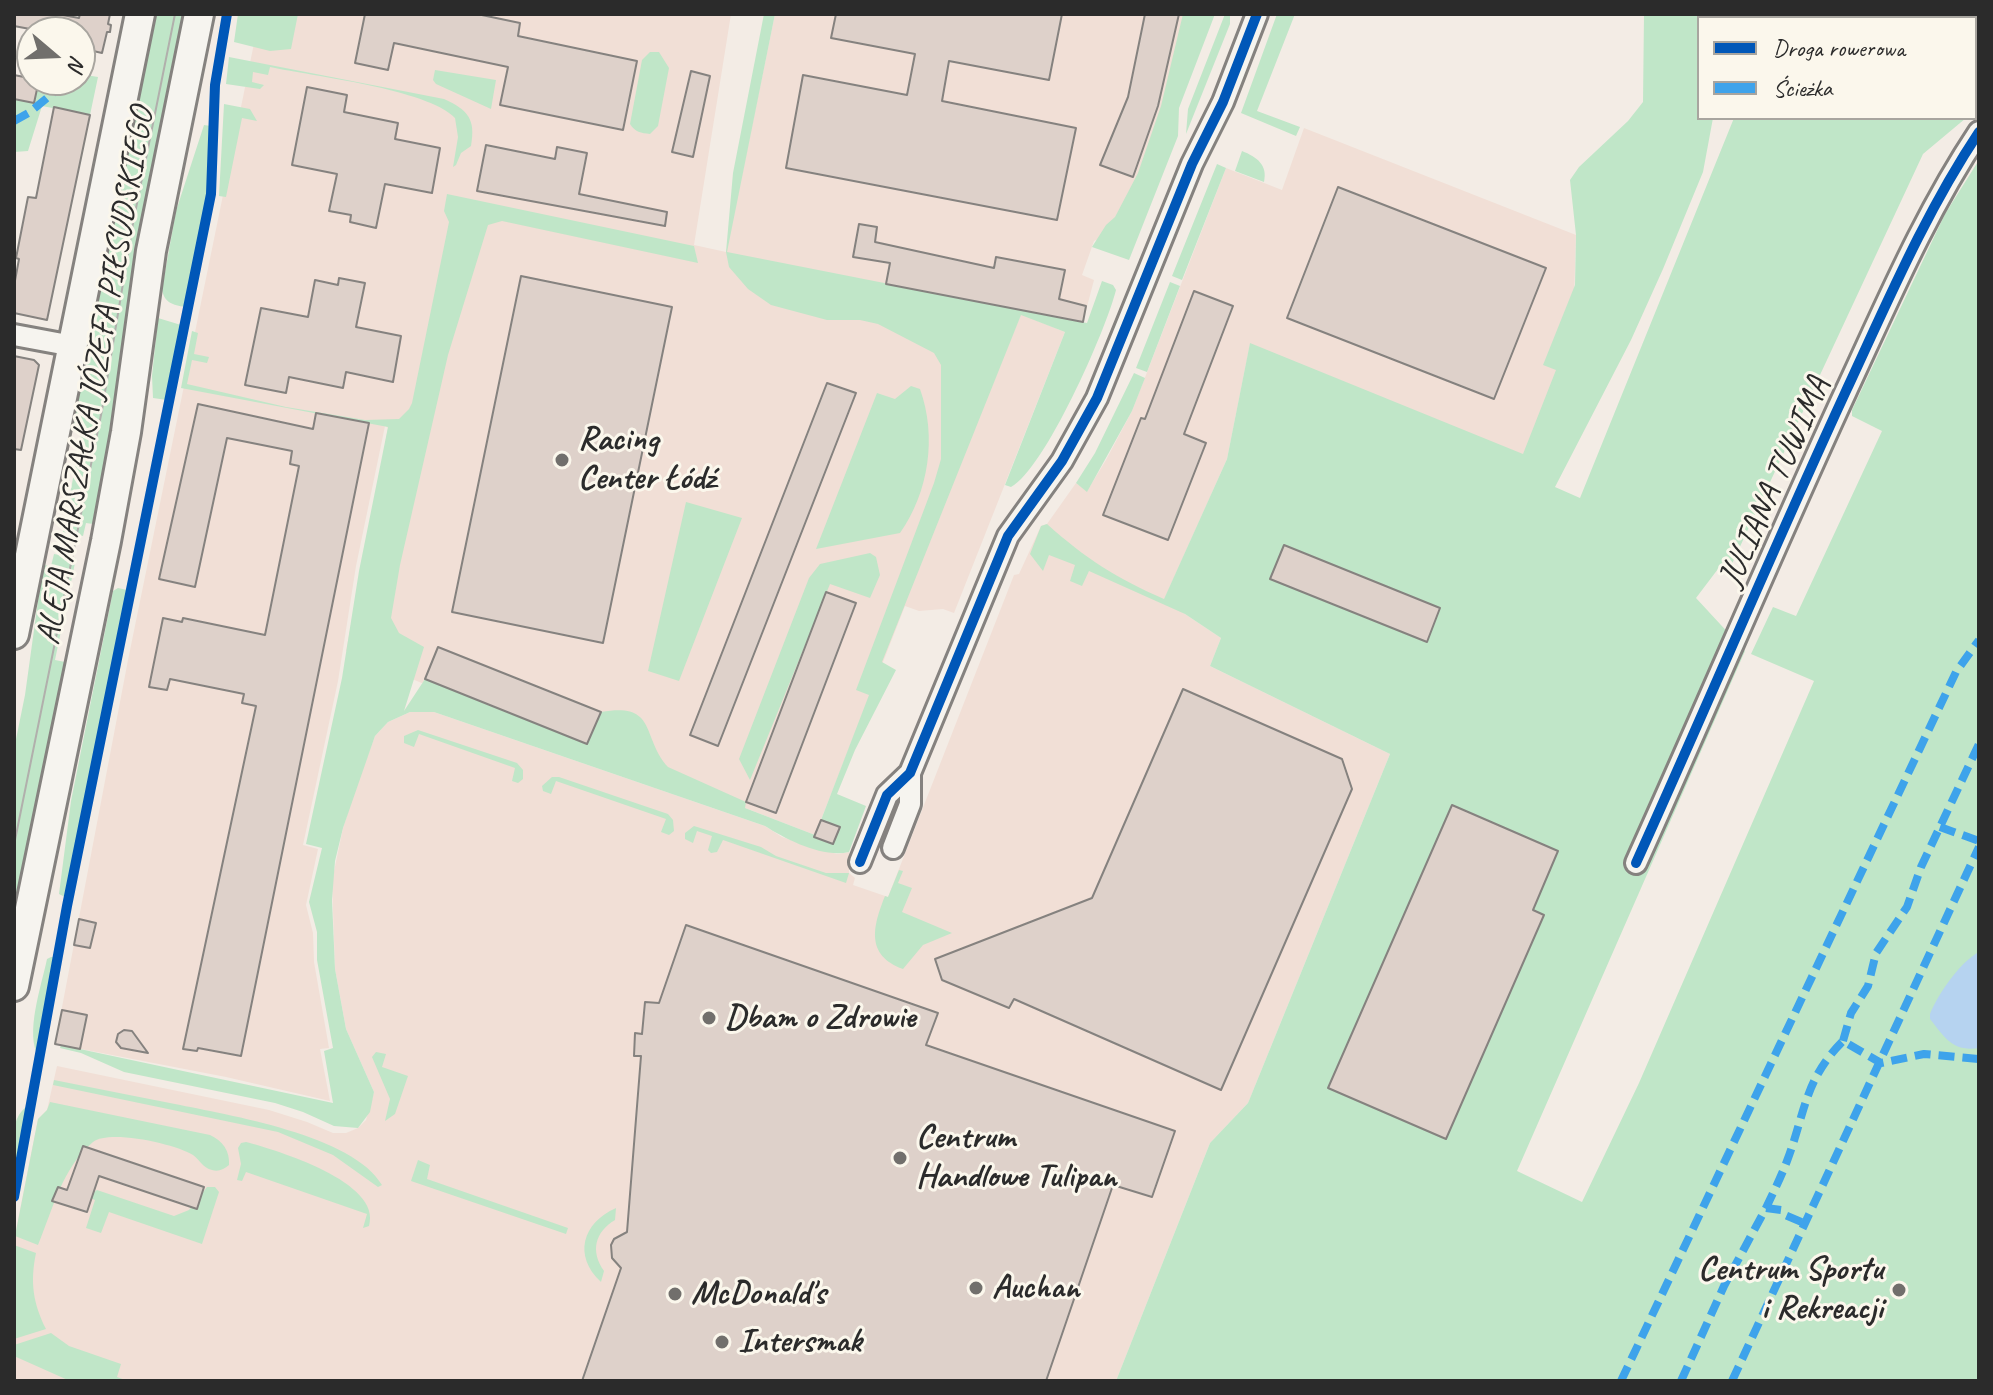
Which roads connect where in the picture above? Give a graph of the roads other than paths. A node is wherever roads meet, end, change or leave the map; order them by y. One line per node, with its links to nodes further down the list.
1 (140, 14): 6 (main road, ALEJA MARSZAŁKA JÓZEFA PIŁSUDSKIEGO)
2 (199, 14): 13 (main road, ALEJA MARSZAŁKA JÓZEFA PIŁSUDSKIEGO)
3 (1257, 14): 9 (street)
4 (1979, 132): 12 (street, JULIANA TUWIMA)
5 (14, 335): 6 (street)
6 (73, 346): 7 (main road, ALEJA MARSZAŁKA JÓZEFA PIŁSUDSKIEGO)
7 (21, 567): 8 (main road, ALEJA MARSZAŁKA JÓZEFA PIŁSUDSKIEGO)
8 (14, 634)
9 (910, 773): 10 (street); 11 (street)
10 (893, 848)
11 (860, 862)
12 (1636, 863)
13 (14, 986)

